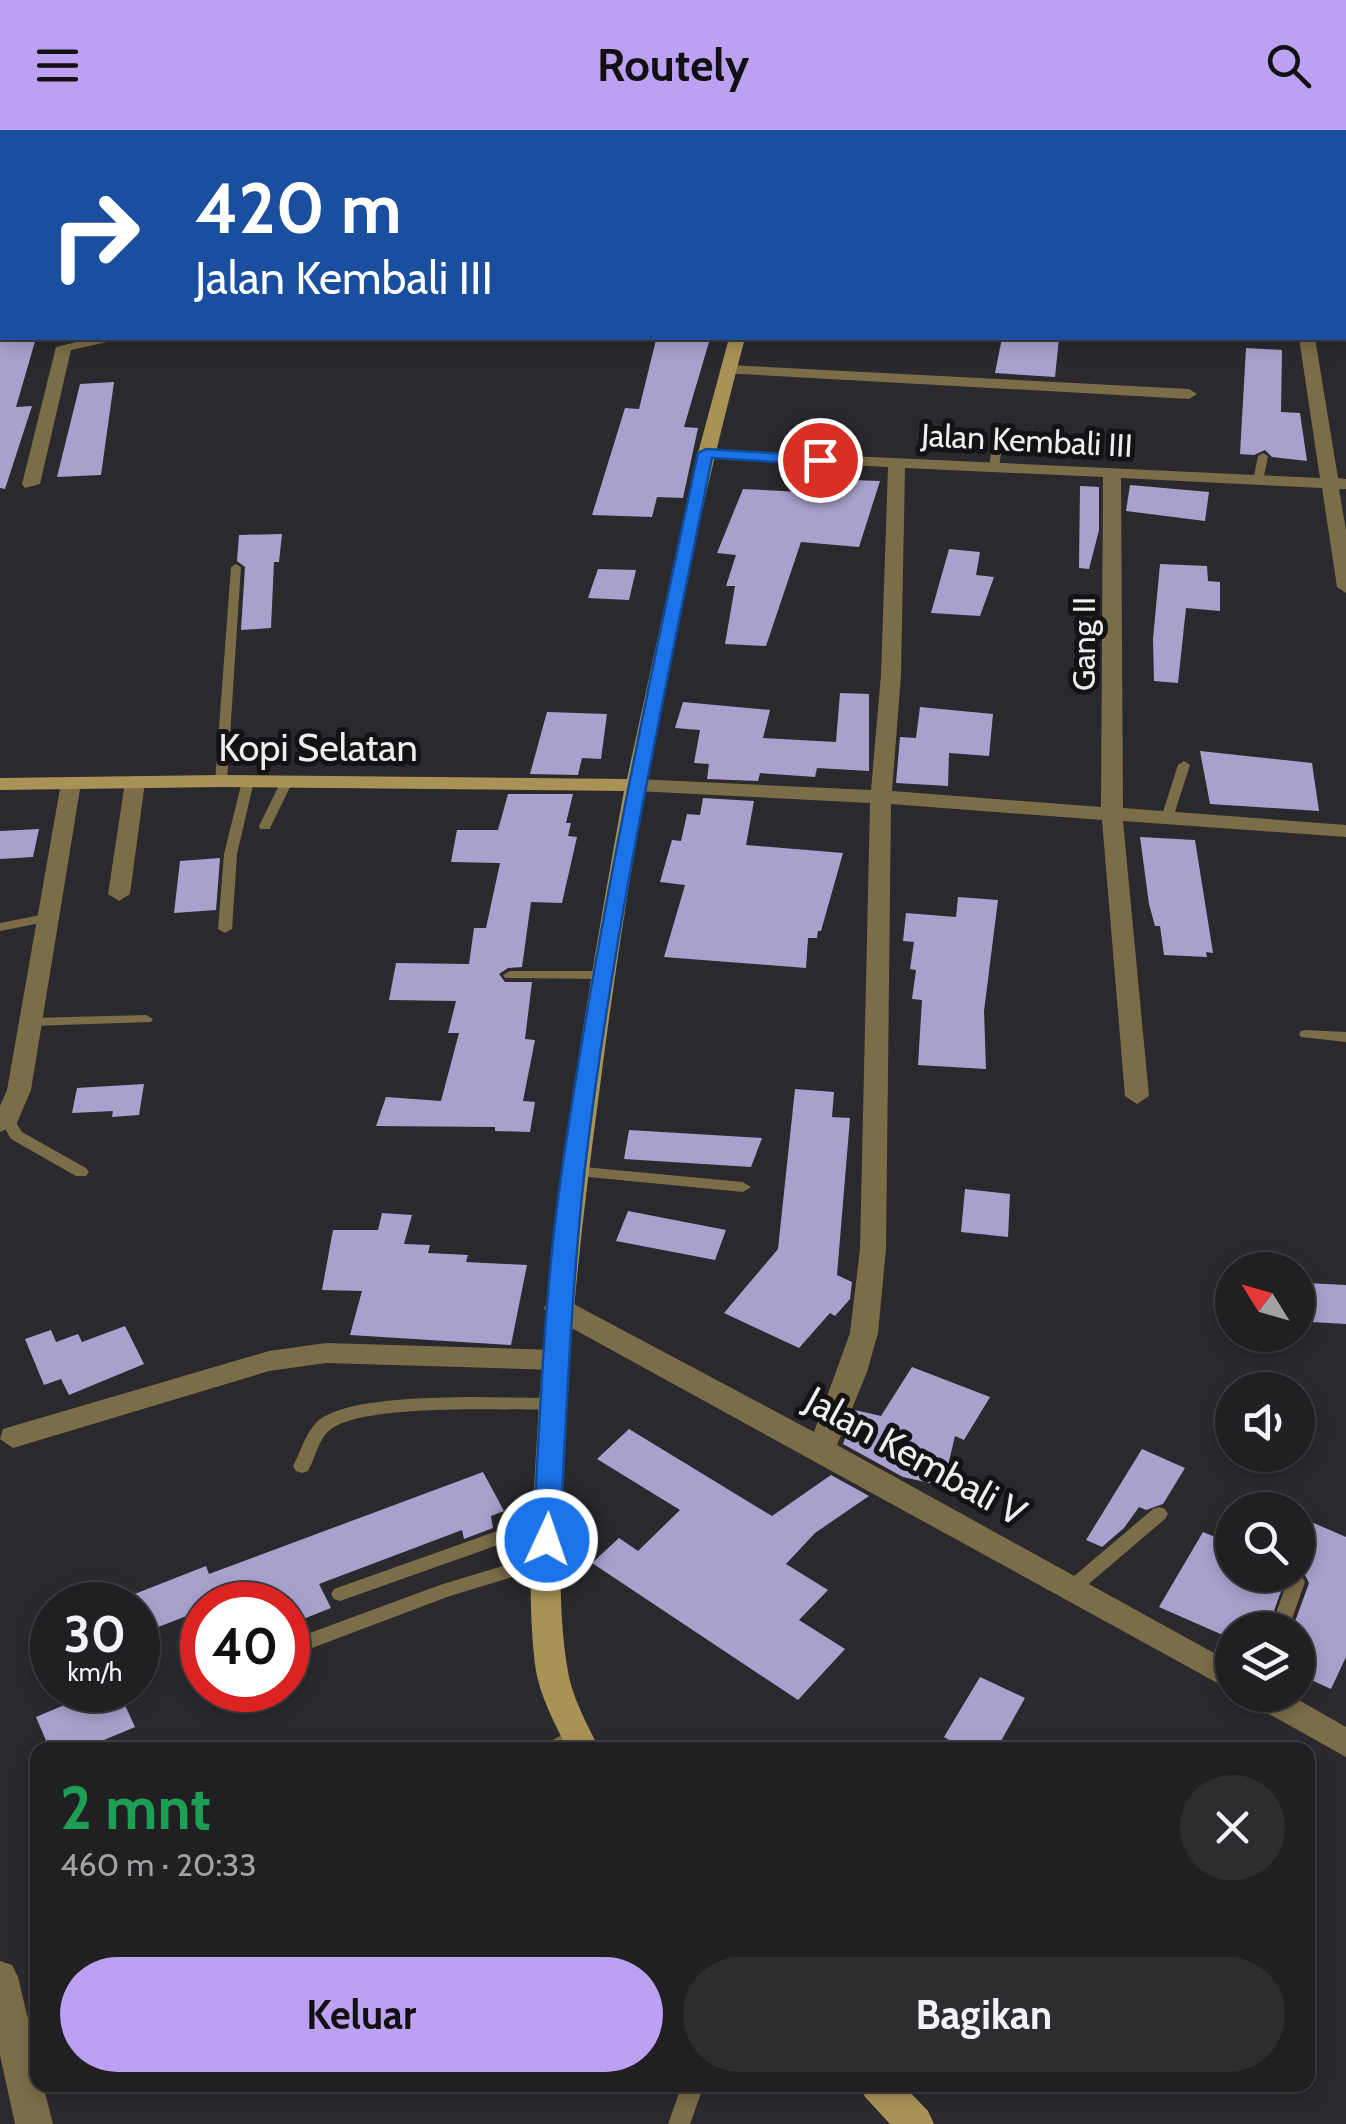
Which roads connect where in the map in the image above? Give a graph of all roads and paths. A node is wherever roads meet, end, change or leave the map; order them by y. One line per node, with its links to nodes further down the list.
1 (106, 340): 13 (street)
2 (736, 340): 4 (street)
3 (1306, 340): 14 (street)
4 (728, 370): 5 (street); 7 (street)
5 (1190, 394)
6 (1000, 434): 10 (lane)
7 (706, 453): 9 (street, Jalan Kembali III); 24 (street)
8 (1263, 456): 12 (lane)
9 (897, 463): 10 (street, Jalan Kembali III); 25 (street)
10 (994, 468): 11 (street, Jalan Kembali III)
11 (1112, 474): 12 (street, Jalan Kembali III); 26 (street, Gang II)
12 (1258, 481): 14 (street, Jalan Kembali III)
13 (31, 484)
14 (1336, 484): 16 (street)
15 (236, 567): 18 (lane)
16 (1346, 587)
17 (1184, 765): 27 (lane)
18 (221, 781): 19 (street, Kopi Selatan); 21 (street, Kopi Selatan)
19 (248, 781): 20 (street, Kopi Selatan); 33 (lane)
20 (287, 781): 24 (street, Kopi Selatan); 28 (lane)
21 (135, 782): 22 (street, Kopi Selatan); 30 (street)
22 (71, 783): 23 (street, Kopi Selatan); 31 (street)
23 (0, 784)
24 (636, 785): 25 (street); 35 (street)
25 (881, 797): 26 (street); 49 (street)
26 (1112, 814): 27 (street); 40 (street, Gang II)
27 (1167, 818): 29 (street)
28 (266, 826)
29 (1346, 832)
30 (120, 894)
31 (46, 918): 32 (lane); 37 (street)
32 (0, 927)
33 (225, 929)
34 (510, 975): 35 (lane)
35 (602, 975): 42 (street)
36 (146, 1019): 37 (lane)
37 (31, 1022): 41 (street)
38 (1306, 1034): 39 (lane)
39 (1346, 1036)
40 (1137, 1096)
41 (3, 1122): 43 (lane)
42 (573, 1171): 44 (lane); 45 (street)
43 (81, 1172)
44 (744, 1187)
45 (558, 1308): 46 (street); 49 (street, Jalan Kembali V)
46 (556, 1360): 47 (street); 48 (street)
47 (554, 1404): 50 (lane); 52 (street)
48 (13, 1437)
49 (821, 1449): 54 (street, Jalan Kembali V)
50 (302, 1466)
51 (1158, 1514): 54 (lane)
52 (548, 1520): 53 (street); 55 (lane)
53 (546, 1560): 56 (lane); 59 (street)
54 (1072, 1588): 57 (street, Jalan Kembali V)
55 (340, 1594)
56 (310, 1641)
57 (1215, 1668)
58 (1293, 1712): 60 (street)
59 (581, 1742)
60 (1346, 1743)
61 (0, 1977): 64 (street)
62 (690, 2092): 65 (lane)
63 (885, 2092): 66 (street)
64 (34, 2124)
65 (679, 2124)
66 (915, 2124)

